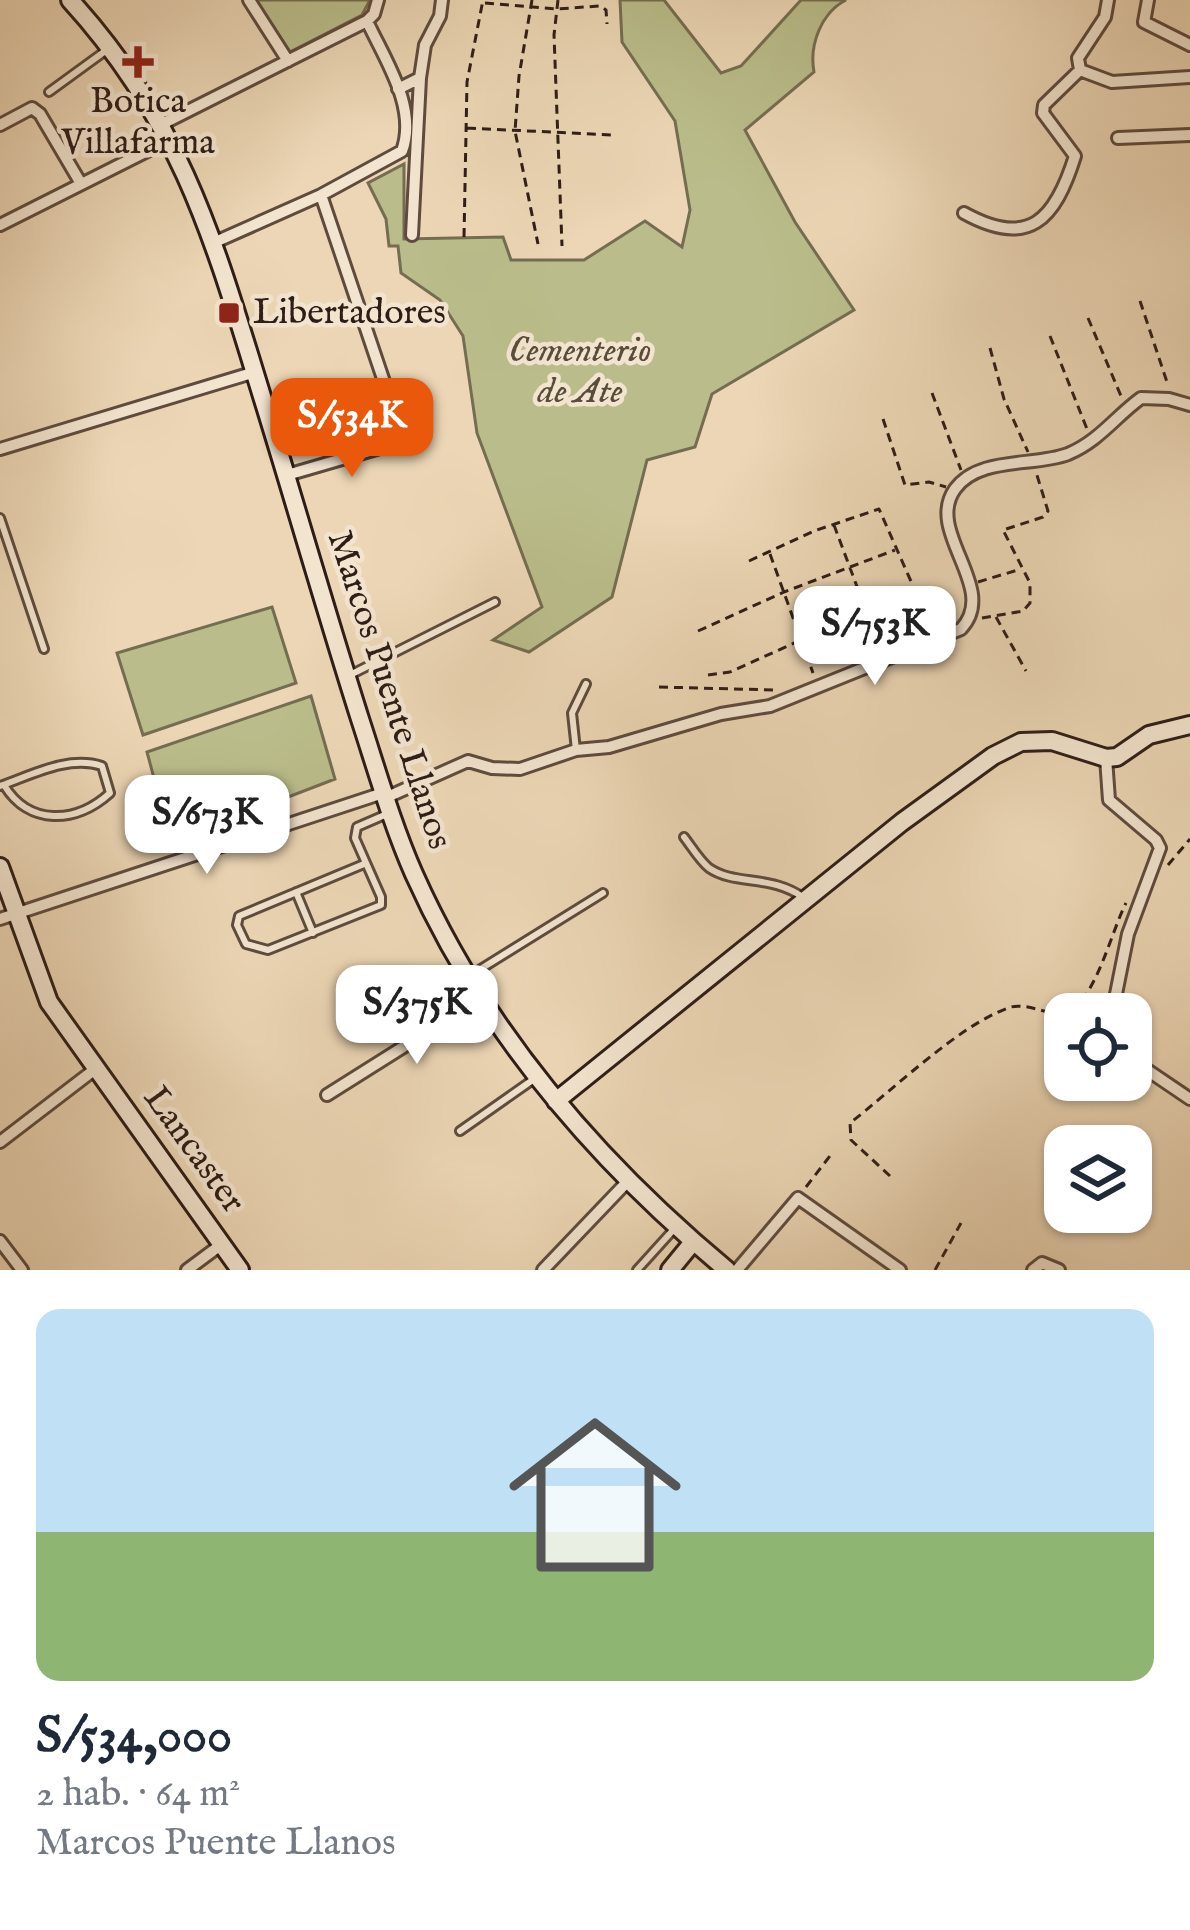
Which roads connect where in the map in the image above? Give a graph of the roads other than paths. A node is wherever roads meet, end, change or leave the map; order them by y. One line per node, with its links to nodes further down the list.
1 (70, 0): 9 (street, Marcos Puente Llanos)
2 (248, 0): 10 (street)
3 (378, 0): 7 (street)
4 (442, 0): 13 (street)
5 (1108, 0): 11 (street)
6 (1148, 0): 8 (street)
7 (367, 21): 10 (street); 14 (street)
8 (1190, 46)
9 (111, 47): 15 (lane); 17 (street, Marcos Puente Llanos)
10 (288, 61): 17 (street)
11 (1080, 70): 12 (street); 22 (street)
12 (1190, 77)
13 (420, 78): 14 (street); 24 (street)
14 (398, 89): 21 (street)
15 (49, 92)
16 (0, 125): 20 (street)
17 (167, 131): 20 (street); 25 (street, Marcos Puente Llanos)
18 (1190, 135): 19 (street)
19 (1118, 138)
20 (80, 182): 23 (street)
21 (322, 195): 25 (street); 29 (street)
22 (964, 213)
23 (0, 225)
24 (412, 236)
25 (213, 243): 26 (street, Marcos Puente Llanos)
26 (255, 372): 28 (street); 29 (street, Marcos Puente Llanos)
27 (1190, 405): 36 (street)
28 (0, 448)
29 (287, 476): 33 (street, Marcos Puente Llanos)
30 (0, 518): 32 (lane)
31 (495, 602): 33 (lane)
32 (44, 649)
33 (346, 676): 39 (street, Marcos Puente Llanos)
34 (586, 684): 36 (lane)
35 (1190, 725): 37 (street)
36 (576, 750): 39 (street)
37 (1106, 758): 45 (street); 49 (street)
38 (2, 785): 38 (lane)
39 (386, 801): 41 (lane); 46 (street); 48 (street, Marcos Puente Llanos)
40 (684, 837): 45 (lane)
41 (364, 864): 43 (lane); 47 (lane)
42 (0, 867): 46 (street, Lancaster)
43 (296, 892): 47 (lane); 47 (lane)
44 (603, 893): 48 (lane)
45 (806, 901): 57 (street)
46 (8, 917): 51 (street, Lancaster)
47 (313, 934)
48 (468, 977): 50 (street, Marcos Puente Llanos)
49 (1116, 993)
50 (481, 998): 53 (street, Marcos Puente Llanos); 55 (street)
51 (94, 1070): 59 (street); 64 (street, Lancaster)
52 (1152, 1074): 56 (street)
53 (537, 1077): 57 (street, Marcos Puente Llanos); 58 (lane)
54 (1190, 1078): 56 (street)
55 (327, 1095)
56 (1186, 1097)
57 (556, 1101): 60 (street, Marcos Puente Llanos)
58 (460, 1131)
59 (0, 1142)
60 (628, 1180): 61 (street, Marcos Puente Llanos); 71 (street)
61 (676, 1227): 63 (street, Marcos Puente Llanos); 65 (lane)
62 (0, 1241): 68 (street)
63 (693, 1242): 66 (street); 67 (street, Marcos Puente Llanos)
64 (222, 1244): 69 (street); 70 (street, Lancaster)
65 (658, 1247): 66 (lane); 72 (lane)
66 (673, 1267)
67 (727, 1269): 73 (street)
68 (22, 1270)
69 (187, 1270)
70 (240, 1270)
71 (543, 1270)
72 (638, 1270)
73 (900, 1270)
74 (1033, 1270): 75 (street)
75 (1059, 1270)

